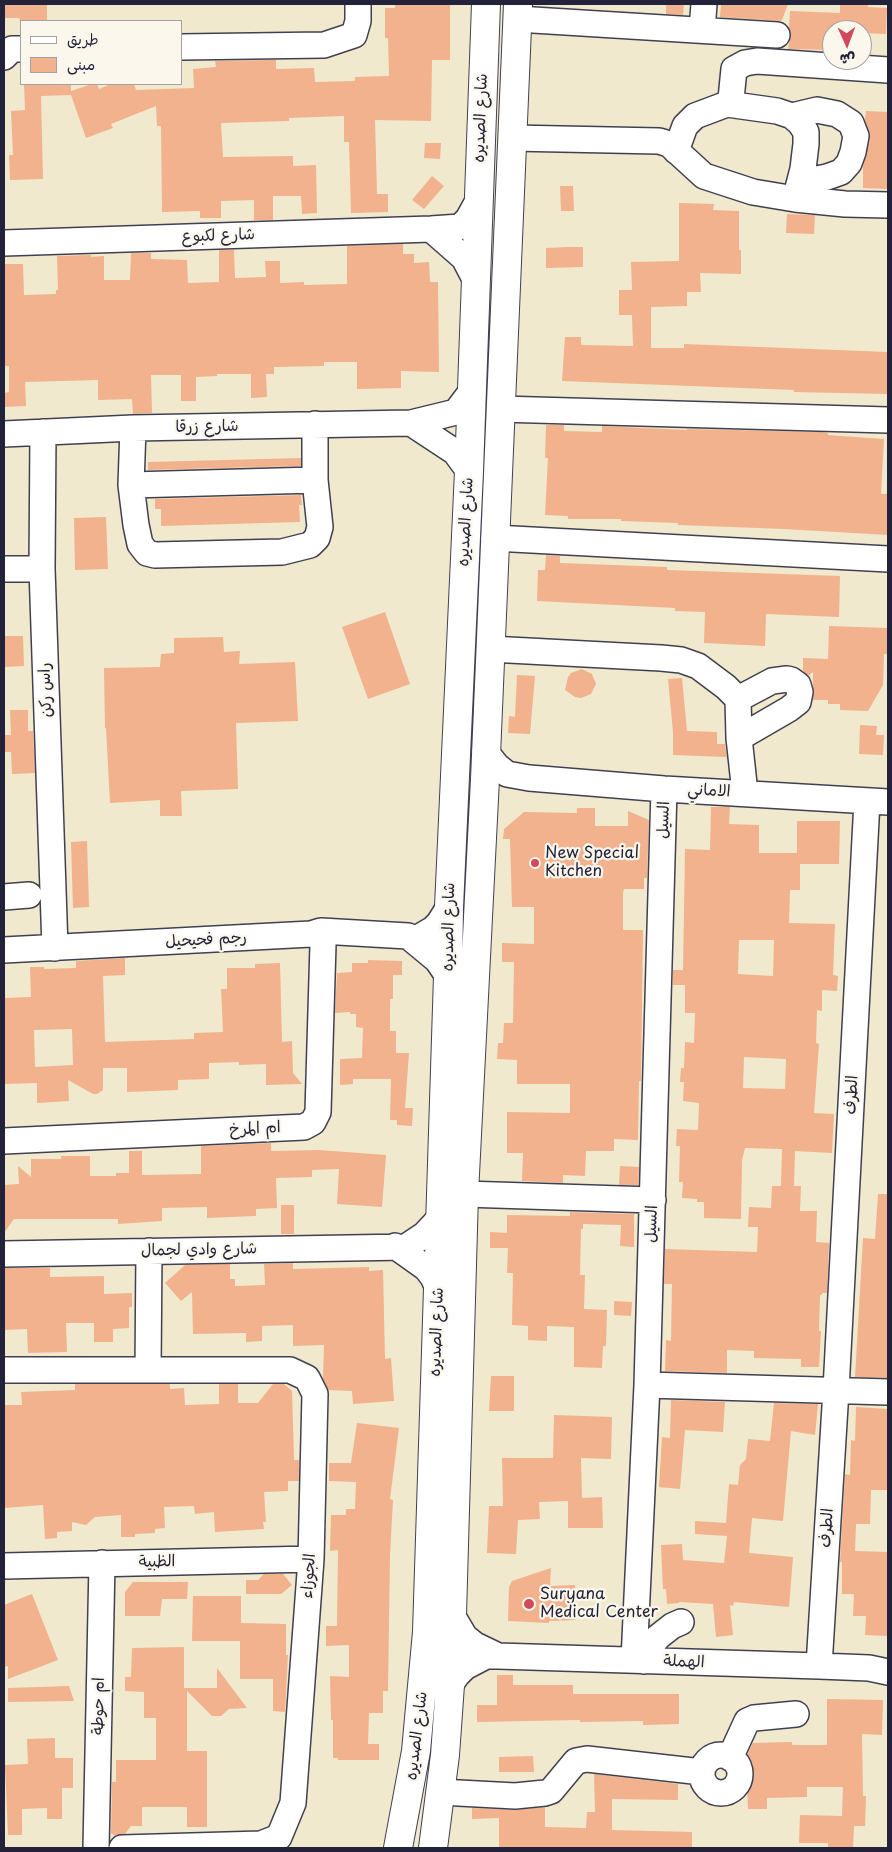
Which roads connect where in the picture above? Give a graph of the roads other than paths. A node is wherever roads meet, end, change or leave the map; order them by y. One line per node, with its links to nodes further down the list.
1 (358, 4): 7 (street)
2 (486, 4): 16 (main road, شارع الصديره)
3 (704, 4): 5 (street)
4 (517, 12): 5 (street); 13 (main road, شارع الصديره)
5 (702, 30): 6 (street)
6 (777, 35)
7 (182, 47)
8 (20, 49): 9 (street)
9 (4, 58)
10 (888, 70): 11 (street)
11 (727, 104): 12 (street); 14 (street)
12 (792, 116): 15 (street); 15 (street)
13 (512, 138): 14 (street); 22 (main road, شارع الصديره)
14 (676, 151): 15 (street)
15 (797, 190): 17 (street)
16 (478, 201): 18 (street, شارع لكبوع); 20 (main road, شارع الصديره)
17 (888, 205)
18 (432, 229): 19 (street, شارع لكبوع); 20 (street)
19 (4, 243)
20 (475, 279): 21 (main road, شارع الصديره)
21 (470, 392): 24 (street, شارع زرقا); 29 (main road, شارع الصديره)
22 (500, 409): 23 (street); 32 (main road, شارع الصديره)
23 (888, 420)
24 (411, 423): 25 (street, شارع زرقا); 29 (street)
25 (315, 424): 26 (street, شارع زرقا); 30 (street)
26 (133, 428): 27 (street, شارع زرقا); 31 (street)
27 (43, 432): 28 (street, شارع زرقا); 35 (street, راس ركن)
28 (4, 434)
29 (468, 471): 47 (main road, شارع الصديره)
30 (315, 480): 31 (street); 31 (street)
31 (131, 485)
32 (494, 538): 33 (street); 36 (main road, شارع الصديره)
33 (888, 559)
34 (4, 569): 35 (street)
35 (42, 569): 50 (street, راس ركن)
36 (490, 649): 37 (street); 39 (main road, شارع الصديره)
37 (738, 698): 38 (street); 38 (street)
38 (739, 738): 42 (street)
39 (485, 751): 40 (street, الاماني); 44 (main road, شارع الصديره)
40 (529, 778): 41 (street, الاماني); 44 (street, الاماني)
41 (664, 788): 42 (street, الاماني); 55 (street, السيل)
42 (745, 794): 43 (street, الاماني)
43 (878, 801): 64 (street, الطرف)
44 (483, 802): 54 (main road, شارع الصديره)
45 (29, 895): 46 (street)
46 (4, 897)
47 (449, 907): 49 (street, رجم فحيحيل); 52 (main road, شارع الصديره)
48 (321, 931): 49 (street, رجم فحيحيل); 50 (street, رجم فحيحيل); 53 (street, ام المرخ)
49 (408, 936): 52 (street)
50 (56, 948): 51 (street, رجم فحيحيل)
51 (4, 950)
52 (448, 976): 56 (main road, شارع الصديره)
53 (4, 1141)
54 (464, 1194): 55 (street); 69 (main road, شارع الصديره)
55 (652, 1200): 63 (street, السيل)
56 (440, 1218): 57 (street, شارع وادي لجمال); 60 (main road, شارع الصديره)
57 (394, 1246): 58 (street, شارع وادي لجمال); 60 (street)
58 (149, 1251): 59 (street, شارع وادي لجمال); 62 (street)
59 (4, 1254)
60 (438, 1288): 81 (main road, شارع الصديره)
61 (4, 1370): 62 (street, الجوزاء)
62 (148, 1370): 66 (street, الجوزاء)
63 (648, 1385): 64 (street); 72 (street, السيل)
64 (836, 1390): 65 (street); 73 (street, الطرف)
65 (888, 1392)
66 (311, 1559): 67 (street, الظبية); 78 (street, الجوزاء)
67 (102, 1563): 68 (street, الظبية); 79 (street, ام حوطة)
68 (4, 1566)
69 (452, 1615): 71 (street, الهملة); 75 (main road, شارع الصديره)
70 (681, 1622): 72 (street)
71 (498, 1656): 72 (street, الهملة); 75 (street, الهملة)
72 (638, 1660): 73 (street, الهملة)
73 (818, 1666): 74 (street, الهملة)
74 (882, 1668)
75 (450, 1685): 77 (main road, شارع الصديره)
76 (796, 1714): 77 (street)
77 (440, 1792): 82 (main road, شارع الصديره)
78 (183, 1847): 80 (street, الجوزاء)
79 (96, 1848)
80 (122, 1848)
81 (398, 1848)
82 (433, 1848)

